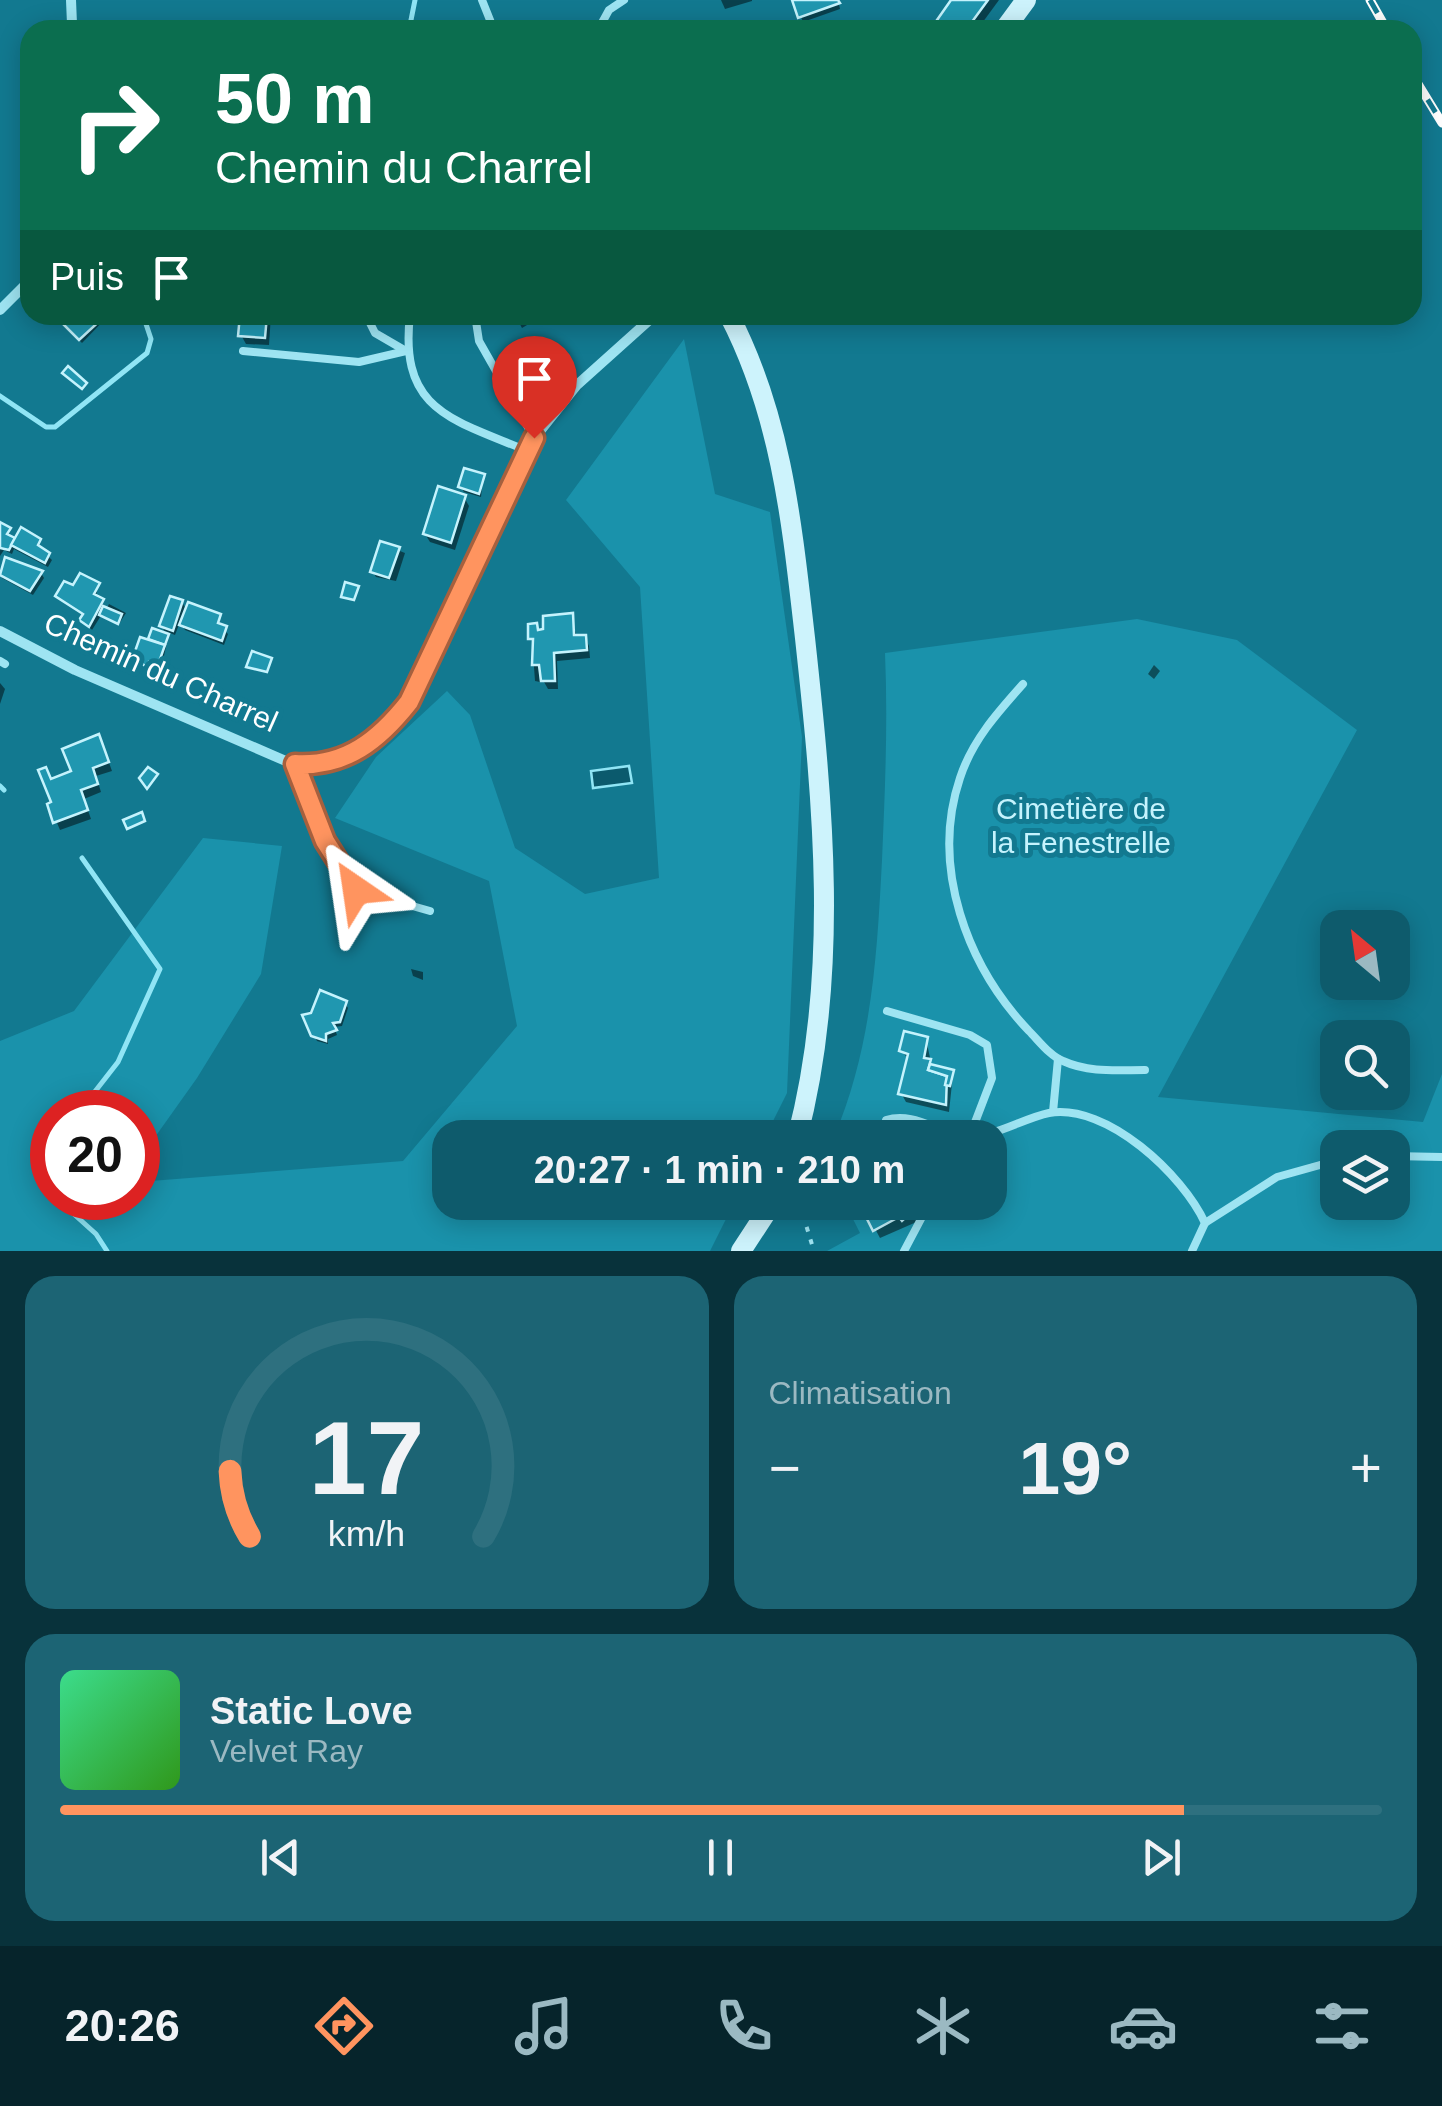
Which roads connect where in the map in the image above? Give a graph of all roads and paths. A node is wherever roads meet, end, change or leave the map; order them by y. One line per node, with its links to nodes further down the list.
1 (624, 0): 2 (lane)
2 (604, 20)
3 (20, 290): 4 (street)
4 (0, 310)
5 (371, 325): 11 (lane)
6 (409, 325): 11 (lane)
7 (478, 325): 12 (lane)
8 (645, 325): 12 (street, Chemin du Charrel)
9 (733, 325): 22 (street)
10 (243, 351): 11 (lane)
11 (406, 351): 13 (lane)
12 (534, 438): 13 (street, Chemin du Charrel)
13 (525, 450): 16 (street, Chemin du Charrel)
14 (0, 631): 16 (street, Chemin du Charrel)
15 (1023, 684): 19 (lane)
16 (295, 764): 17 (lane)
17 (430, 911)
18 (888, 1011): 25 (lane)
19 (1058, 1060): 20 (lane); 21 (lane)
20 (1146, 1070)
21 (1053, 1112): 26 (lane); 33 (lane)
22 (802, 1120)
23 (886, 1120): 24 (lane)
24 (913, 1120)
25 (976, 1120)
26 (1007, 1126)
27 (1410, 1156): 28 (lane)
28 (1442, 1157)
29 (1320, 1165): 33 (lane)
30 (762, 1220): 34 (street)
31 (805, 1220): 35 (path)
32 (920, 1220): 36 (lane)
33 (1205, 1223): 37 (lane)
34 (742, 1251)
35 (814, 1251)
36 (904, 1251)
37 (1192, 1251)

